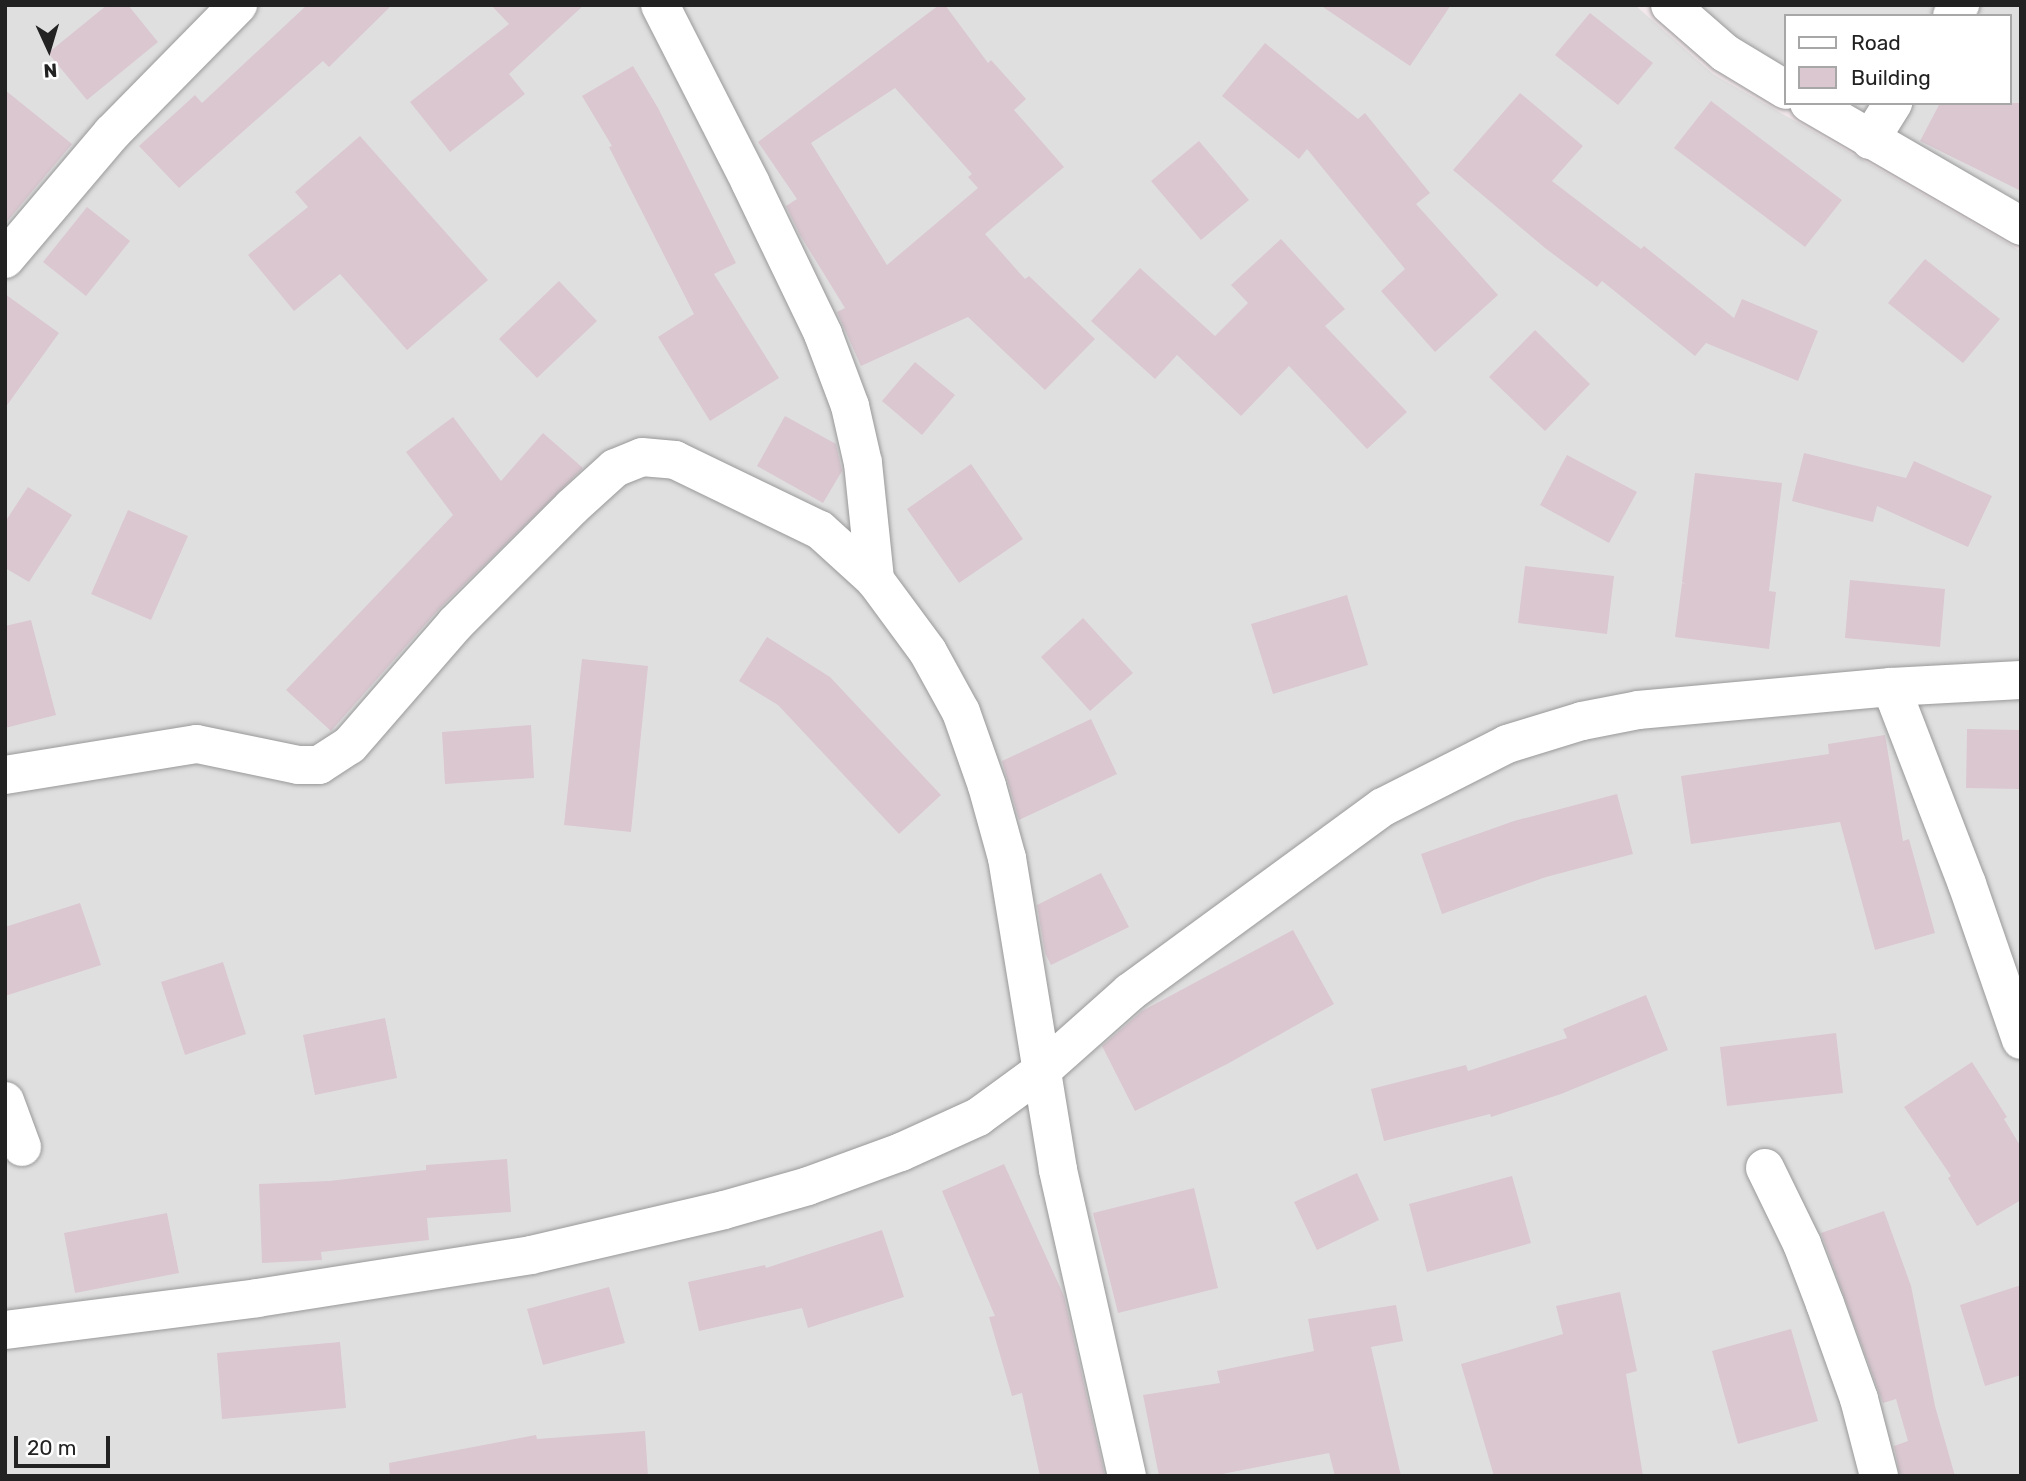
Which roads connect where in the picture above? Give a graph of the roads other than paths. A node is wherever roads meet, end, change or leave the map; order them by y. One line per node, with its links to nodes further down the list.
1 (238, 5): 9 (street)
2 (660, 5): 10 (street)
3 (1670, 5): 4 (street)
4 (1784, 89)
5 (1812, 105): 7 (street)
6 (1892, 105): 7 (street)
7 (1870, 140): 8 (street)
8 (2021, 226)
9 (5, 259)
10 (875, 580): 13 (street); 15 (street)
11 (2021, 680): 12 (street)
12 (1891, 687): 14 (street); 15 (street)
13 (5, 775)
14 (2021, 1040)
15 (1040, 1072): 19 (street); 20 (street)
16 (5, 1101): 17 (street)
17 (22, 1147)
18 (1765, 1168): 21 (street)
19 (5, 1330)
20 (1127, 1476)
21 (1879, 1476)

